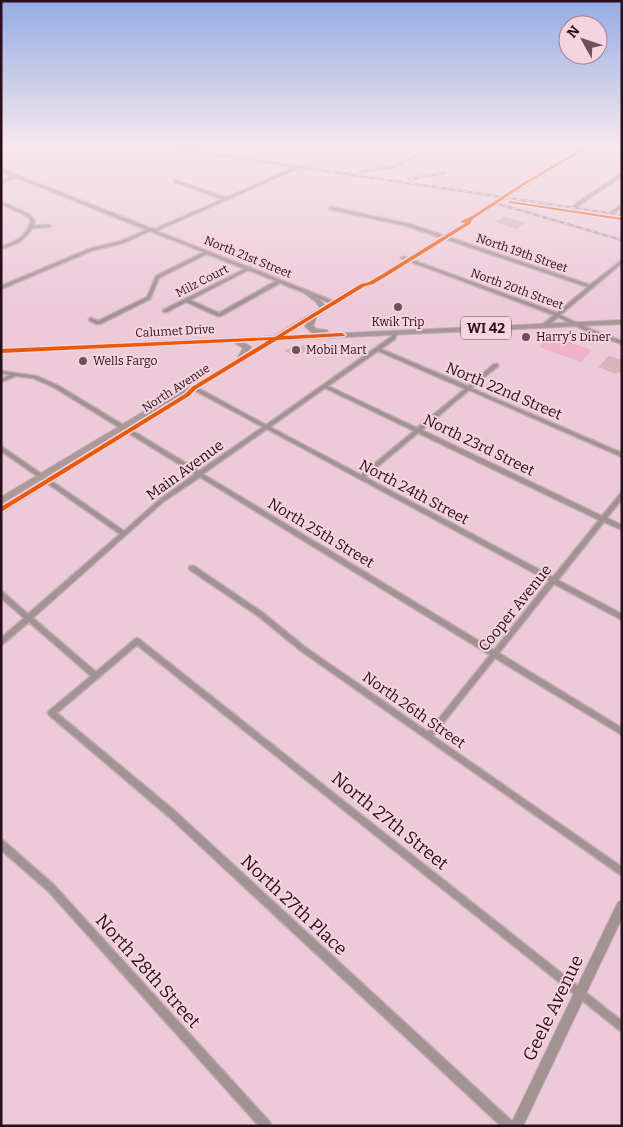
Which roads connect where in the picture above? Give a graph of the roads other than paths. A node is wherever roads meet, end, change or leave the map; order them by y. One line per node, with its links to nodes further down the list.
1 (72, 198): 14 (street, North 21st Street)
2 (222, 198): 7 (street)
3 (229, 198): 7 (street)
4 (503, 198): 11 (main road, North Avenue)
5 (510, 198): 11 (main road, North Avenue)
6 (587, 198): 9 (street)
7 (226, 199): 14 (street)
8 (1, 203): 13 (street)
9 (575, 206)
10 (331, 208): 15 (street, North 19th Street)
11 (484, 211): 15 (main road, North Avenue)
12 (49, 226): 13 (street)
13 (31, 227): 16 (street)
14 (154, 230): 17 (street, North 21st Street); 23 (street)
15 (443, 236): 18 (main road, North Avenue); 22 (street, North 19th Street)
16 (1, 248)
17 (208, 252): 20 (street, North 21st Street); 31 (street)
18 (406, 259): 26 (main road, North Avenue); 29 (street, North 20th Street)
19 (622, 262): 22 (street)
20 (249, 268): 21 (street, North 21st Street); 25 (street, Milz Court)
21 (280, 281): 24 (street, North 21st Street); 25 (street)
22 (591, 287): 29 (street)
23 (1, 288)
24 (305, 291): 26 (street, North 21st Street); 27 (main road)
25 (186, 300): 28 (street, Milz Court)
26 (334, 303): 27 (main road, North Avenue)
27 (324, 309): 30 (main road, North Avenue)
28 (165, 311)
29 (558, 315): 33 (street, North 20th Street); 34 (street)
30 (314, 316): 36 (main road); 37 (main road, North Avenue)
31 (91, 319)
32 (622, 322): 33 (main road, Calumet Drive / WI 42)
33 (577, 324): 34 (main road, Calumet Drive / WI 42); 39 (street, North 20th Street)
34 (544, 326): 35 (main road, Calumet Drive / WI 42)
35 (395, 333): 36 (main road, Calumet Drive / WI 42); 40 (street, Main Avenue)
36 (342, 335): 37 (main road, Calumet Drive / WI 42)
37 (279, 337): 38 (main road, Calumet Drive / WI 42); 42 (main road, North Avenue)
38 (220, 340): 41 (main road, Calumet Drive / WI 42); 42 (main road)
39 (622, 343)
40 (377, 349): 47 (street, Main Avenue); 49 (street, North 22nd Street)
41 (1, 351)
42 (240, 360): 48 (main road, North Avenue)
43 (496, 365): 49 (street)
44 (1, 372): 45 (street, North 25th Street)
45 (15, 374): 46 (street); 51 (street, North 25th Street)
46 (1, 381)
47 (325, 386): 50 (street, Main Avenue); 52 (street, North 23rd Street)
48 (194, 388): 50 (street, North 24th Street); 51 (main road, North Avenue)
49 (468, 389): 52 (street); 54 (street, North 22nd Street)
50 (267, 427): 55 (street, Main Avenue); 56 (street, North 24th Street)
51 (126, 429): 55 (street, North 25th Street); 57 (main road, North Avenue)
52 (418, 430): 56 (street); 61 (street, North 23rd Street)
53 (1, 448): 57 (street)
54 (622, 455)
55 (201, 474): 63 (street, Main Avenue); 70 (street, North 25th Street)
56 (361, 478): 65 (street, North 24th Street)
57 (45, 479): 59 (main road, North Avenue); 60 (main road, North Avenue); 63 (street)
58 (622, 496): 61 (street, Cooper Avenue)
59 (1, 501)
60 (1, 510)
61 (603, 519): 62 (street, North 23rd Street); 65 (street, Cooper Avenue)
62 (622, 528)
63 (124, 534): 68 (street, Main Avenue)
64 (192, 568): 73 (street, North 26th Street)
65 (554, 580): 67 (street, North 24th Street); 70 (street, Cooper Avenue)
66 (1, 594): 68 (street)
67 (622, 617)
68 (29, 618): 69 (street, Main Avenue); 71 (street)
69 (1, 642)
70 (495, 654): 72 (street, North 25th Street); 73 (street, Cooper Avenue)
71 (96, 676): 77 (street, North 27th Street); 80 (street, North 27th Place)
72 (622, 732)
73 (428, 737): 75 (street, North 26th Street)
74 (1, 844): 79 (street, North 28th Street)
75 (622, 872)
76 (622, 906): 77 (street, Geele Avenue)
77 (580, 993): 78 (street, North 27th Street); 81 (street, Geele Avenue)
78 (622, 1027)
79 (266, 1126)
80 (510, 1126)
81 (516, 1126)

